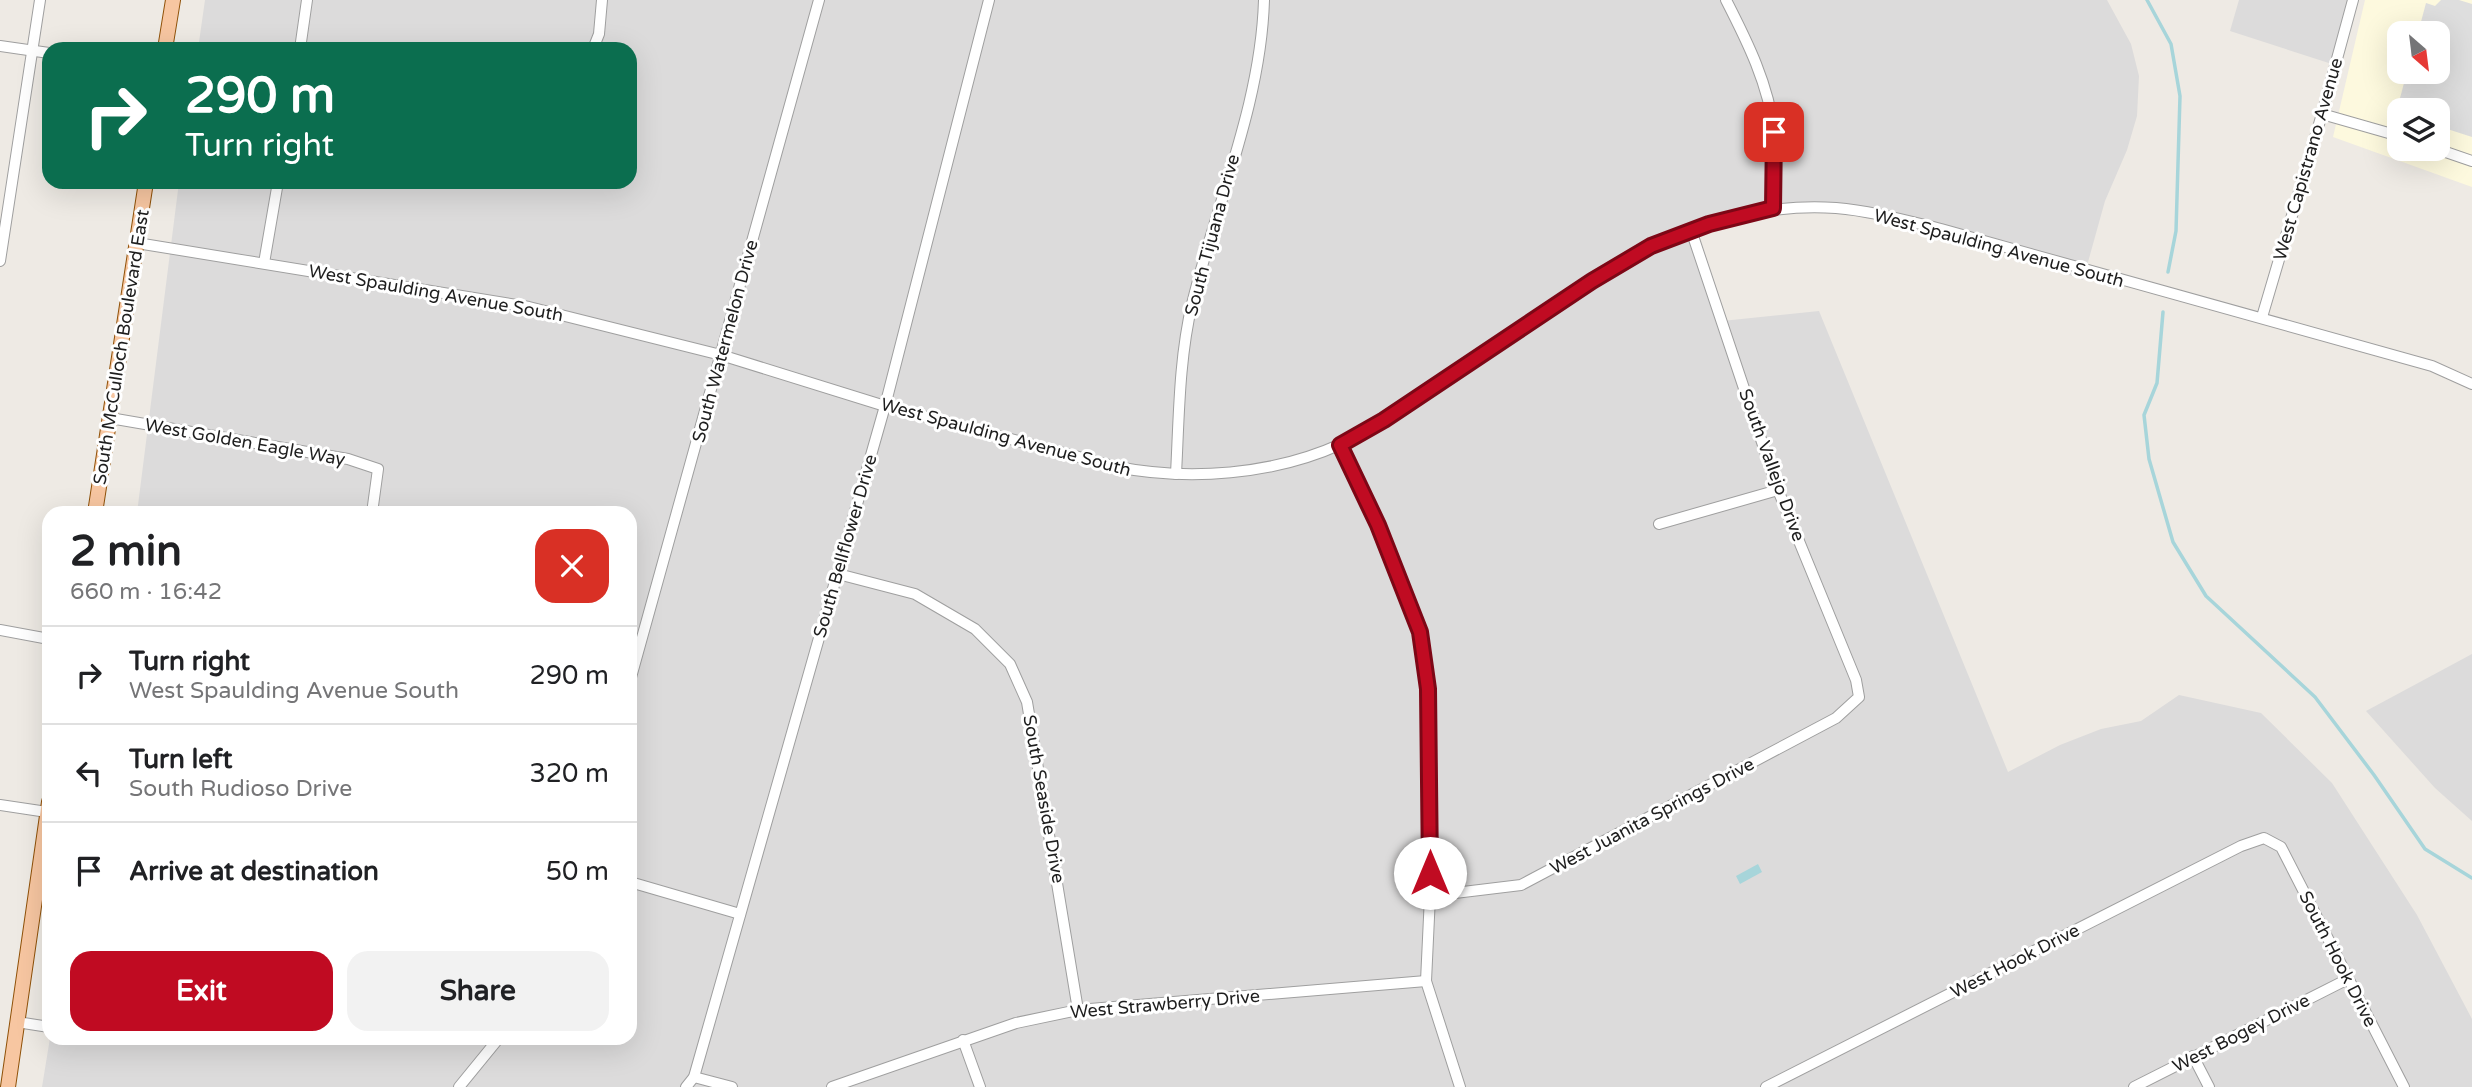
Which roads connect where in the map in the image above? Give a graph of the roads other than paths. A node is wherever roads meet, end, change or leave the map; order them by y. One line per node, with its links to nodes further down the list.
1 (40, 0): 14 (street)
2 (173, 0): 10 (main road)
3 (307, 0): 11 (street)
4 (602, 0): 12 (street)
5 (819, 0): 28 (street, South Watermelon Drive)
6 (989, 0): 30 (street, South Bellflower Drive)
7 (1264, 0): 33 (street, South Tijuana Drive)
8 (1726, 0): 22 (street)
9 (2353, 0): 16 (street, West Capistrano Avenue)
10 (166, 42)
11 (301, 42)
12 (595, 42)
13 (0, 46): 14 (street)
14 (33, 50): 15 (street); 25 (street)
15 (42, 51)
16 (2322, 114): 17 (street); 27 (street, West Capistrano Avenue)
17 (2387, 133)
18 (2450, 153): 19 (street)
19 (2472, 161)
20 (145, 189): 24 (main road, South McCulloch Boulevard East)
21 (277, 189): 26 (street)
22 (1773, 208): 23 (street, West Spaulding Avenue South); 27 (street, West Spaulding Avenue South)
23 (1691, 230): 32 (street, West Spaulding Avenue South); 34 (street, South Vallejo Drive)
24 (136, 243): 26 (street, West Spaulding Avenue South); 31 (main road, South McCulloch Boulevard East)
25 (0, 261)
26 (264, 263): 28 (street, West Spaulding Avenue South)
27 (2262, 317): 29 (street, West Spaulding Avenue South)
28 (721, 355): 30 (street, West Spaulding Avenue South); 41 (street, South Watermelon Drive)
29 (2472, 384)
30 (885, 406): 33 (street, West Spaulding Avenue South); 38 (street, South Bellflower Drive)
31 (110, 418): 35 (main road, South McCulloch Boulevard East); 36 (street, West Golden Eagle Way)
32 (1340, 445): 33 (street, West Spaulding Avenue South); 48 (street)
33 (1176, 474)
34 (1778, 490): 37 (street); 42 (street, South Vallejo Drive)
35 (97, 506)
36 (373, 506)
37 (1659, 524)
38 (838, 574): 49 (street, South Bellflower Drive); 52 (street, South Seaside Drive)
39 (0, 630): 40 (street)
40 (42, 638)
41 (637, 656)
42 (1858, 697): 48 (street, West Juanita Springs Drive)
43 (0, 805): 44 (street)
44 (42, 807)
45 (2264, 838): 50 (street, South Hook Drive); 66 (street, West Hook Drive)
46 (42, 849): 53 (main road)
47 (637, 884): 49 (street)
48 (1430, 896): 51 (street)
49 (740, 914): 58 (street, South Bellflower Drive)
50 (2348, 979): 57 (street, West Bogey Drive); 69 (street, South Hook Drive)
51 (1426, 981): 52 (street, West Strawberry Drive); 65 (street)
52 (1079, 1010): 55 (street, West Strawberry Drive)
53 (17, 1022): 54 (street); 59 (main road)
54 (42, 1026)
55 (963, 1040): 63 (street, West Strawberry Drive); 64 (street)
56 (493, 1045): 60 (street)
57 (2193, 1056): 67 (street, West Bogey Drive); 68 (street)
58 (694, 1077): 61 (street, South Bellflower Drive); 62 (street)
59 (8, 1087)
60 (459, 1087)
61 (686, 1087)
62 (732, 1087)
63 (832, 1087)
64 (980, 1087)
65 (1460, 1087)
66 (1766, 1087)
67 (2134, 1087)
68 (2209, 1087)
69 (2404, 1087)

